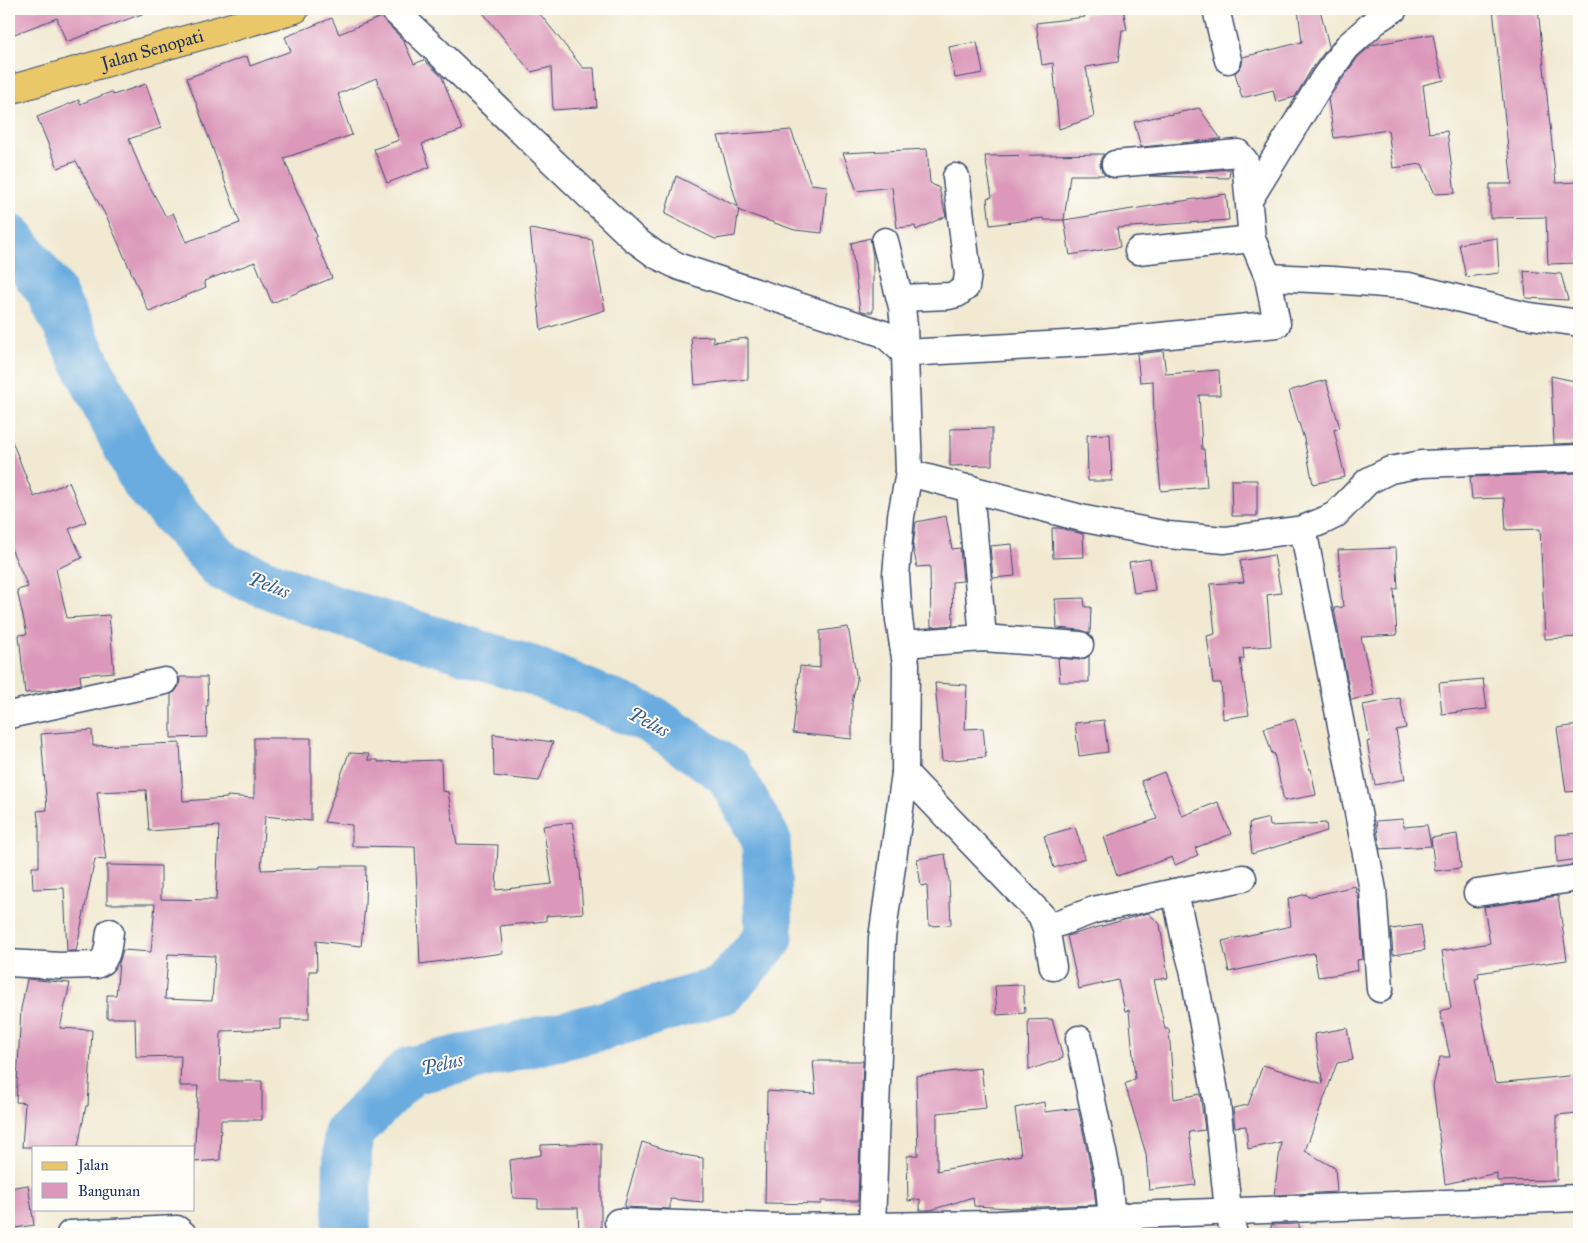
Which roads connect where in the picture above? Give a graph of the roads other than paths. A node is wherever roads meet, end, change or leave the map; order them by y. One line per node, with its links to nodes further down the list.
1 (295, 9): 6 (main road, Jalan Senopati)
2 (394, 9): 16 (street)
3 (1216, 9): 5 (street)
4 (1394, 9): 9 (street)
5 (1228, 60)
6 (9, 90)
7 (1115, 164): 9 (street)
8 (956, 177): 14 (street)
9 (1248, 200): 10 (street)
10 (1252, 239): 12 (street); 13 (street)
11 (885, 241): 14 (street)
12 (1138, 251)
13 (1268, 277): 15 (street); 16 (street)
14 (902, 311): 16 (street)
15 (1579, 323)
16 (905, 353): 18 (street)
17 (1579, 458): 20 (street)
18 (909, 473): 19 (street); 22 (street)
19 (970, 488): 20 (street); 21 (street)
20 (1303, 529): 35 (street)
21 (983, 638): 22 (street); 23 (street)
22 (903, 644): 26 (street)
23 (1080, 645)
24 (165, 681): 25 (street)
25 (9, 716)
26 (905, 773): 31 (street); 41 (street)
27 (1243, 878): 29 (street)
28 (1579, 878): 30 (street)
29 (1175, 892): 31 (street); 40 (street)
30 (1477, 893)
31 (1046, 928): 34 (street)
32 (110, 932): 33 (street)
33 (9, 963)
34 (1054, 967)
35 (1380, 990)
36 (1079, 1039): 38 (street)
37 (1579, 1198): 40 (street)
38 (1112, 1219): 40 (street); 42 (street)
39 (618, 1222): 43 (street)
40 (1231, 1222)
41 (872, 1226): 42 (street); 43 (street)
42 (998, 1229)
43 (750, 1230)
44 (70, 1234): 45 (street)
45 (183, 1234)

